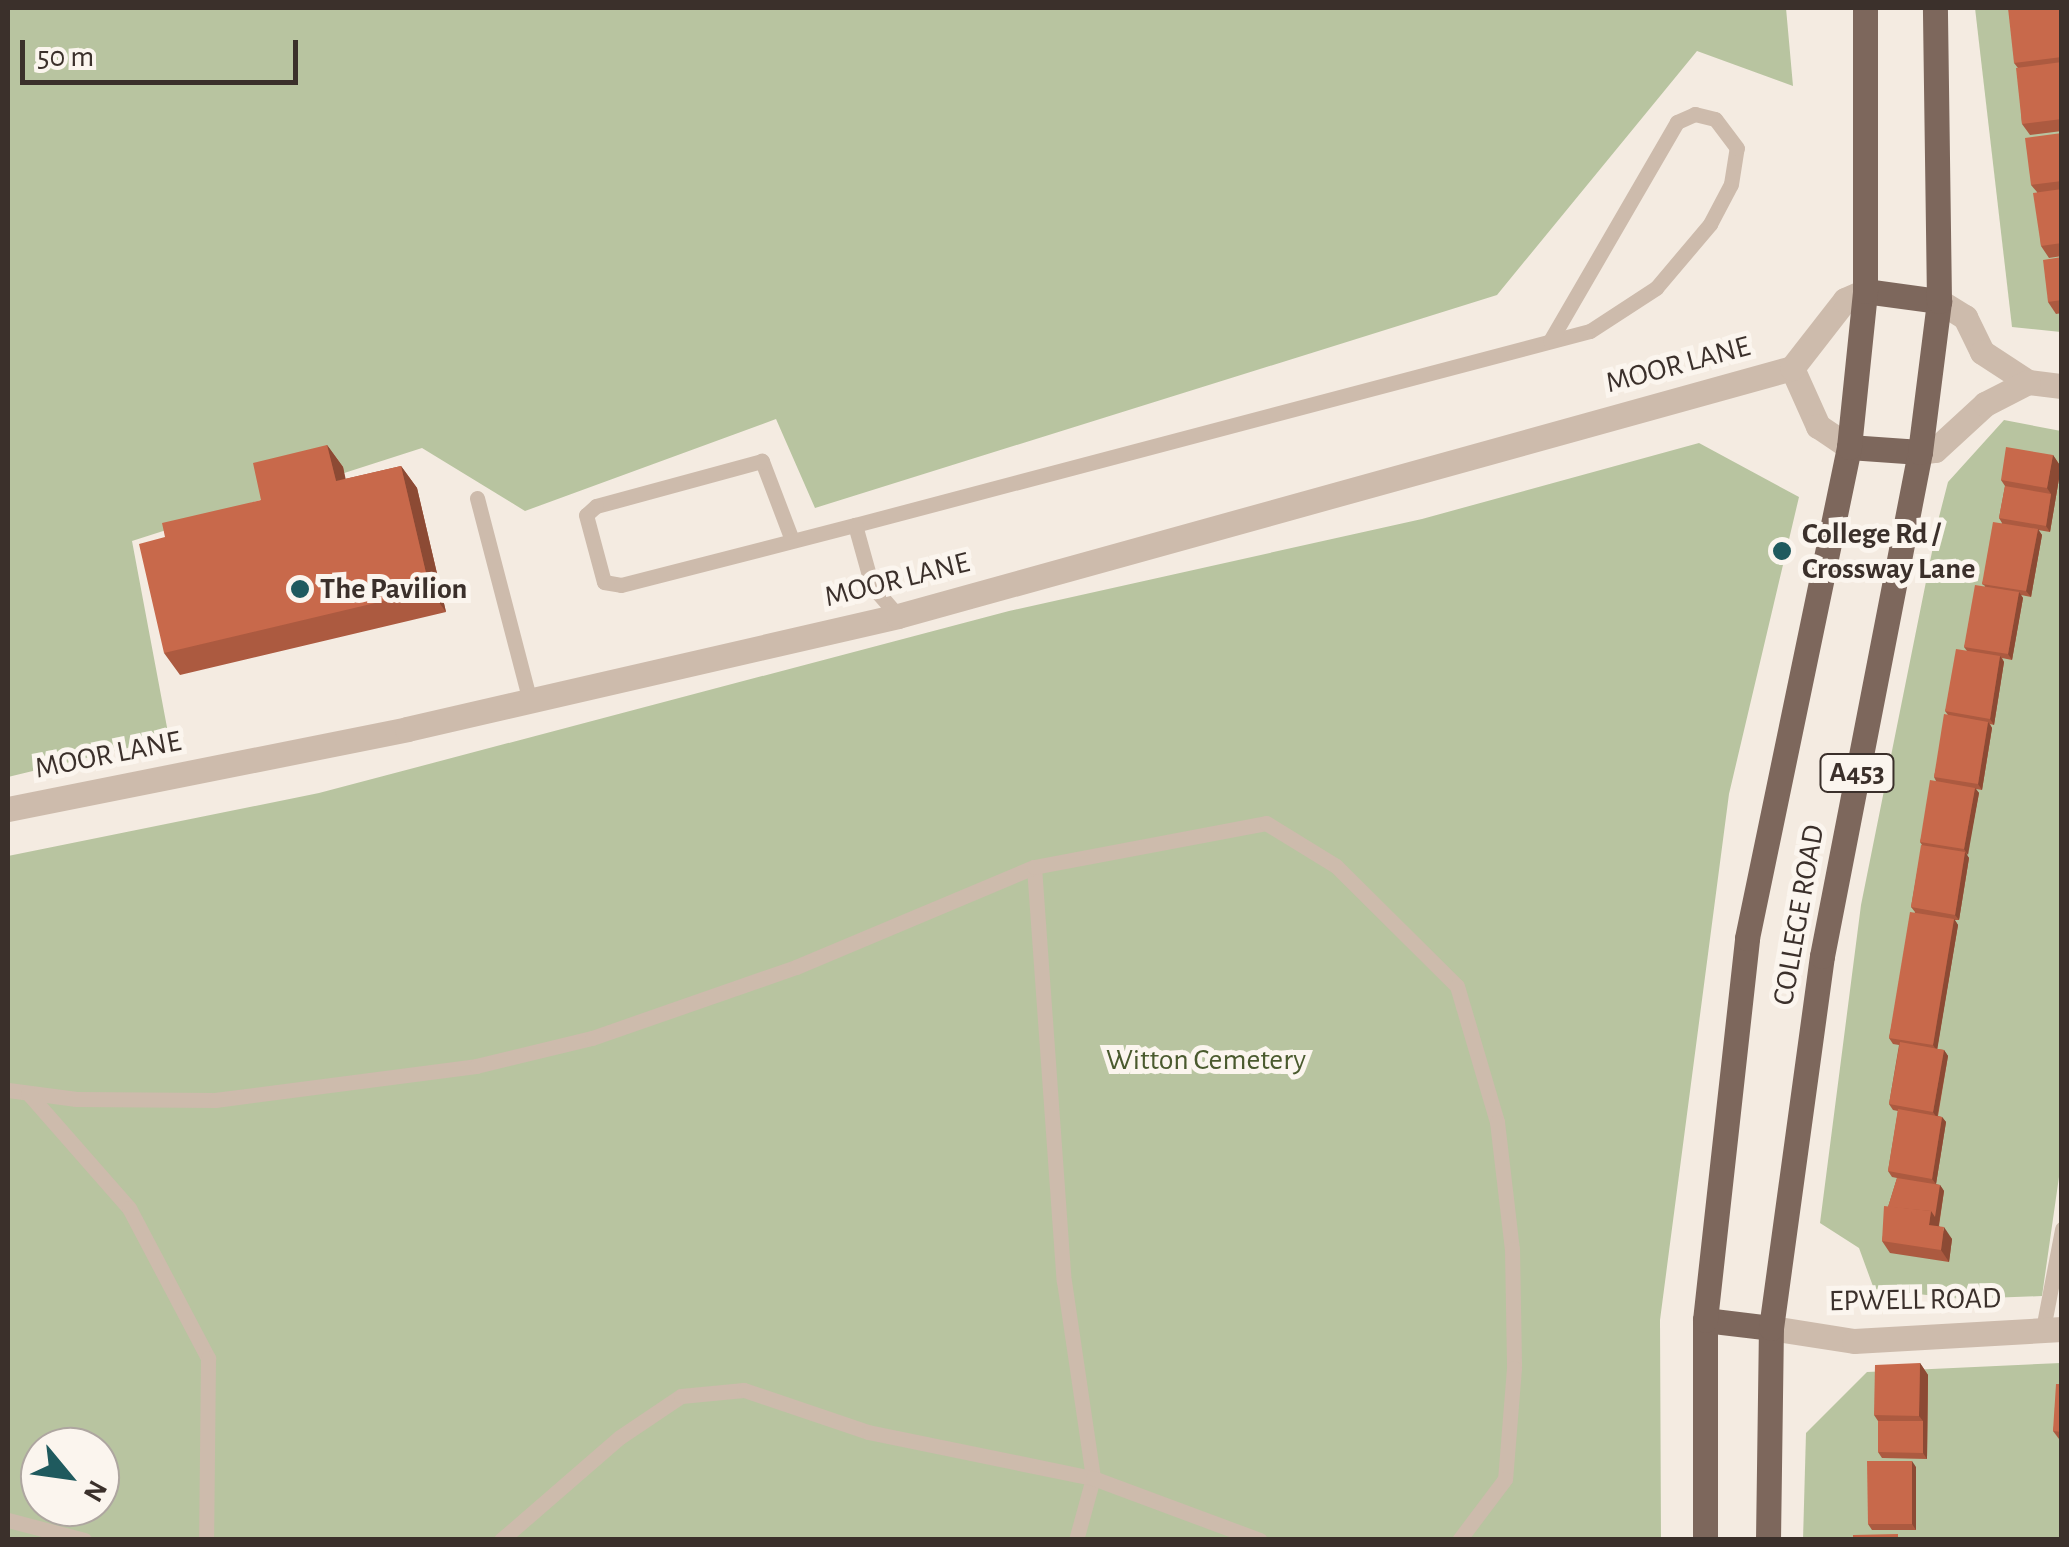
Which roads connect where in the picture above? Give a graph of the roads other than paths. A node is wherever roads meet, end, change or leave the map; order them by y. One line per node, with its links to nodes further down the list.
1 (1864, 8): 3 (main road, COLLEGE ROAD / A453)
2 (1935, 8): 4 (main road, COLLEGE ROAD / A453)
3 (1865, 291): 4 (main road); 6 (street, MOOR LANE); 9 (main road, COLLEGE ROAD / A453)
4 (1938, 301): 7 (street); 10 (main road, COLLEGE ROAD / A453)
5 (1550, 341): 5 (lane); 12 (lane)
6 (1792, 368): 9 (street, MOOR LANE); 14 (street, MOOR LANE)
7 (2028, 382): 8 (street); 10 (street)
8 (2062, 386)
9 (1849, 447): 10 (main road); 21 (main road, COLLEGE ROAD / A453)
10 (1920, 452): 22 (main road, COLLEGE ROAD / A453)
11 (477, 498): 15 (lane)
12 (855, 526): 13 (lane); 14 (lane)
13 (792, 540): 13 (lane)
14 (898, 616): 15 (street, MOOR LANE)
15 (530, 701): 16 (street, MOOR LANE)
16 (8, 809)
17 (1034, 867): 19 (lane); 24 (lane); 31 (lane)
18 (8, 1090): 19 (lane)
19 (28, 1093): 27 (lane)
20 (2062, 1228): 23 (lane)
21 (1705, 1320): 22 (main road); 32 (main road, COLLEGE ROAD / A453)
22 (1771, 1328): 23 (street, EPWELL ROAD); 33 (main road, COLLEGE ROAD / A453)
23 (2052, 1329)
24 (1093, 1478): 28 (lane); 29 (lane); 30 (lane)
25 (8, 1520): 26 (lane)
26 (84, 1540)
27 (206, 1540)
28 (501, 1540)
29 (1076, 1540)
30 (1260, 1540)
31 (1458, 1540)
32 (1705, 1540)
33 (1768, 1540)

